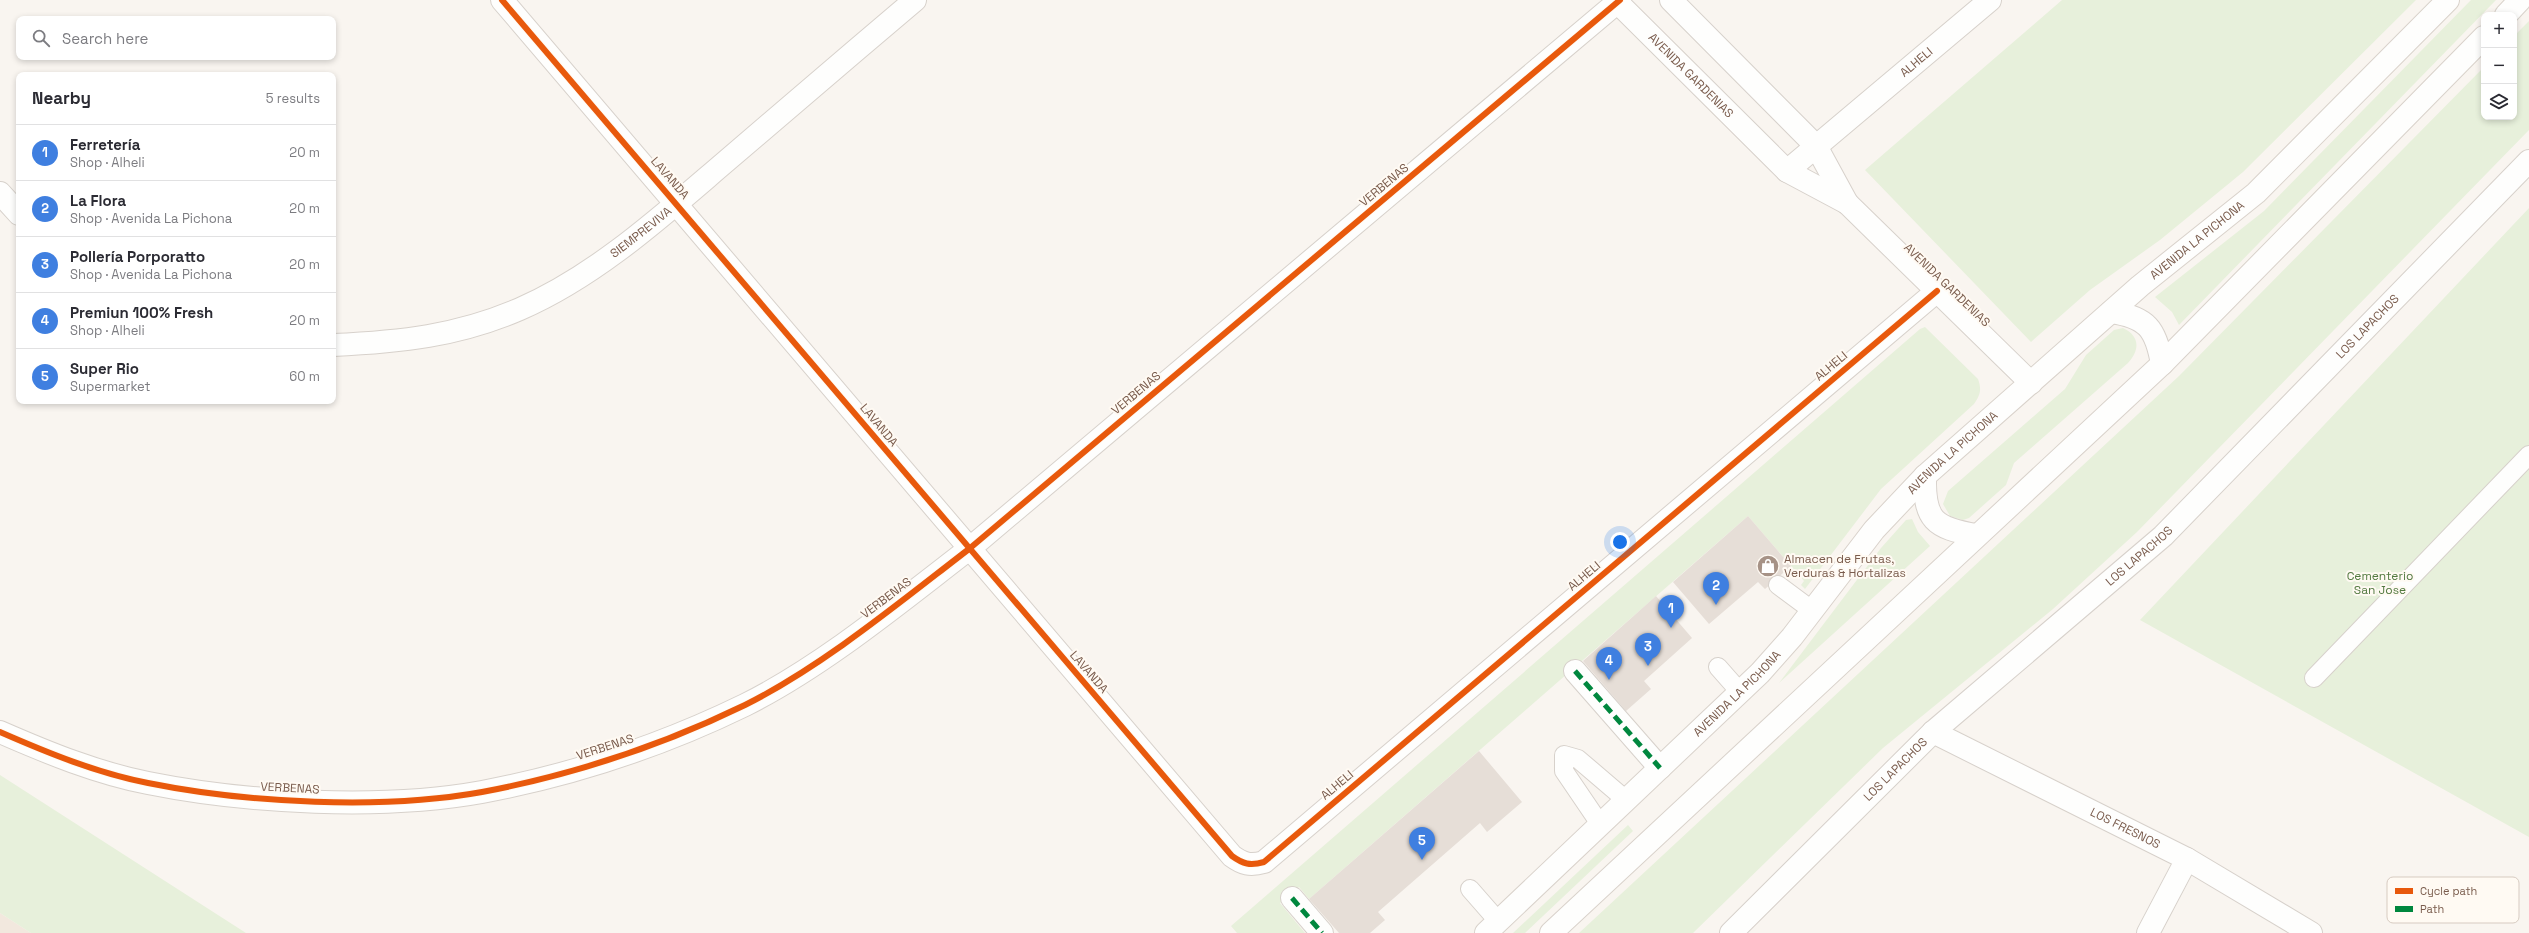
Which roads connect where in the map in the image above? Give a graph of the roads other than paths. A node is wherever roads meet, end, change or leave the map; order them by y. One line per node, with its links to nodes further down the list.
1 (502, 0): 14 (street, LAVANDA)
2 (915, 0): 14 (street, SIEMPREVIVA)
3 (1671, 0): 10 (street, AVENIDA GARDENIAS)
4 (1990, 0): 10 (street, ALHELI)
5 (2448, 0): 18 (street, AVENIDA LA PICHONA)
6 (2520, 0): 8 (street)
7 (1617, 1): 12 (street, AVENIDA GARDENIAS); 25 (street, VERBENAS)
8 (2509, 12)
9 (2481, 40): 20 (street)
10 (1816, 146): 12 (street, ALHELI); 15 (street, AVENIDA GARDENIAS)
11 (2529, 161): 33 (street, LOS LAPACHOS)
12 (1787, 171): 15 (street, AVENIDA GARDENIAS)
13 (0, 193): 16 (street)
14 (677, 203): 19 (street, SIEMPREVIVA); 25 (street, LAVANDA)
15 (1847, 203): 17 (street, AVENIDA GARDENIAS)
16 (16, 211)
17 (1937, 291): 21 (street, AVENIDA GARDENIAS); 38 (street, ALHELI)
18 (2111, 312): 20 (street); 21 (street, AVENIDA LA PICHONA)
19 (336, 345)
20 (2162, 364): 24 (street)
21 (2031, 383): 23 (street, AVENIDA LA PICHONA)
22 (2529, 455): 30 (lane)
23 (1925, 476): 24 (street); 27 (street, AVENIDA LA PICHONA)
24 (1976, 535): 43 (street)
25 (968, 549): 32 (street, VERBENAS); 38 (street, LAVANDA)
26 (1778, 585): 27 (lane)
27 (1813, 611): 31 (street, AVENIDA LA PICHONA)
28 (1718, 667): 31 (lane)
29 (1575, 671): 34 (street)
30 (2314, 678)
31 (1740, 692): 34 (street, AVENIDA LA PICHONA)
32 (0, 732)
33 (1933, 732): 37 (street, LOS FRESNOS); 44 (street, LOS LAPACHOS)
34 (1660, 768): 35 (street, AVENIDA LA PICHONA)
35 (1626, 800): 36 (street, AVENIDA LA PICHONA); 36 (lane)
36 (1600, 824): 41 (street, AVENIDA LA PICHONA)
37 (2187, 859): 45 (street); 46 (street, LOS FRESNOS)
38 (1241, 863)
39 (1470, 889): 41 (lane)
40 (1292, 898): 42 (street)
41 (1492, 927)
42 (1322, 933)
43 (1551, 933)
44 (1732, 933)
45 (2148, 933)
46 (2311, 933)

